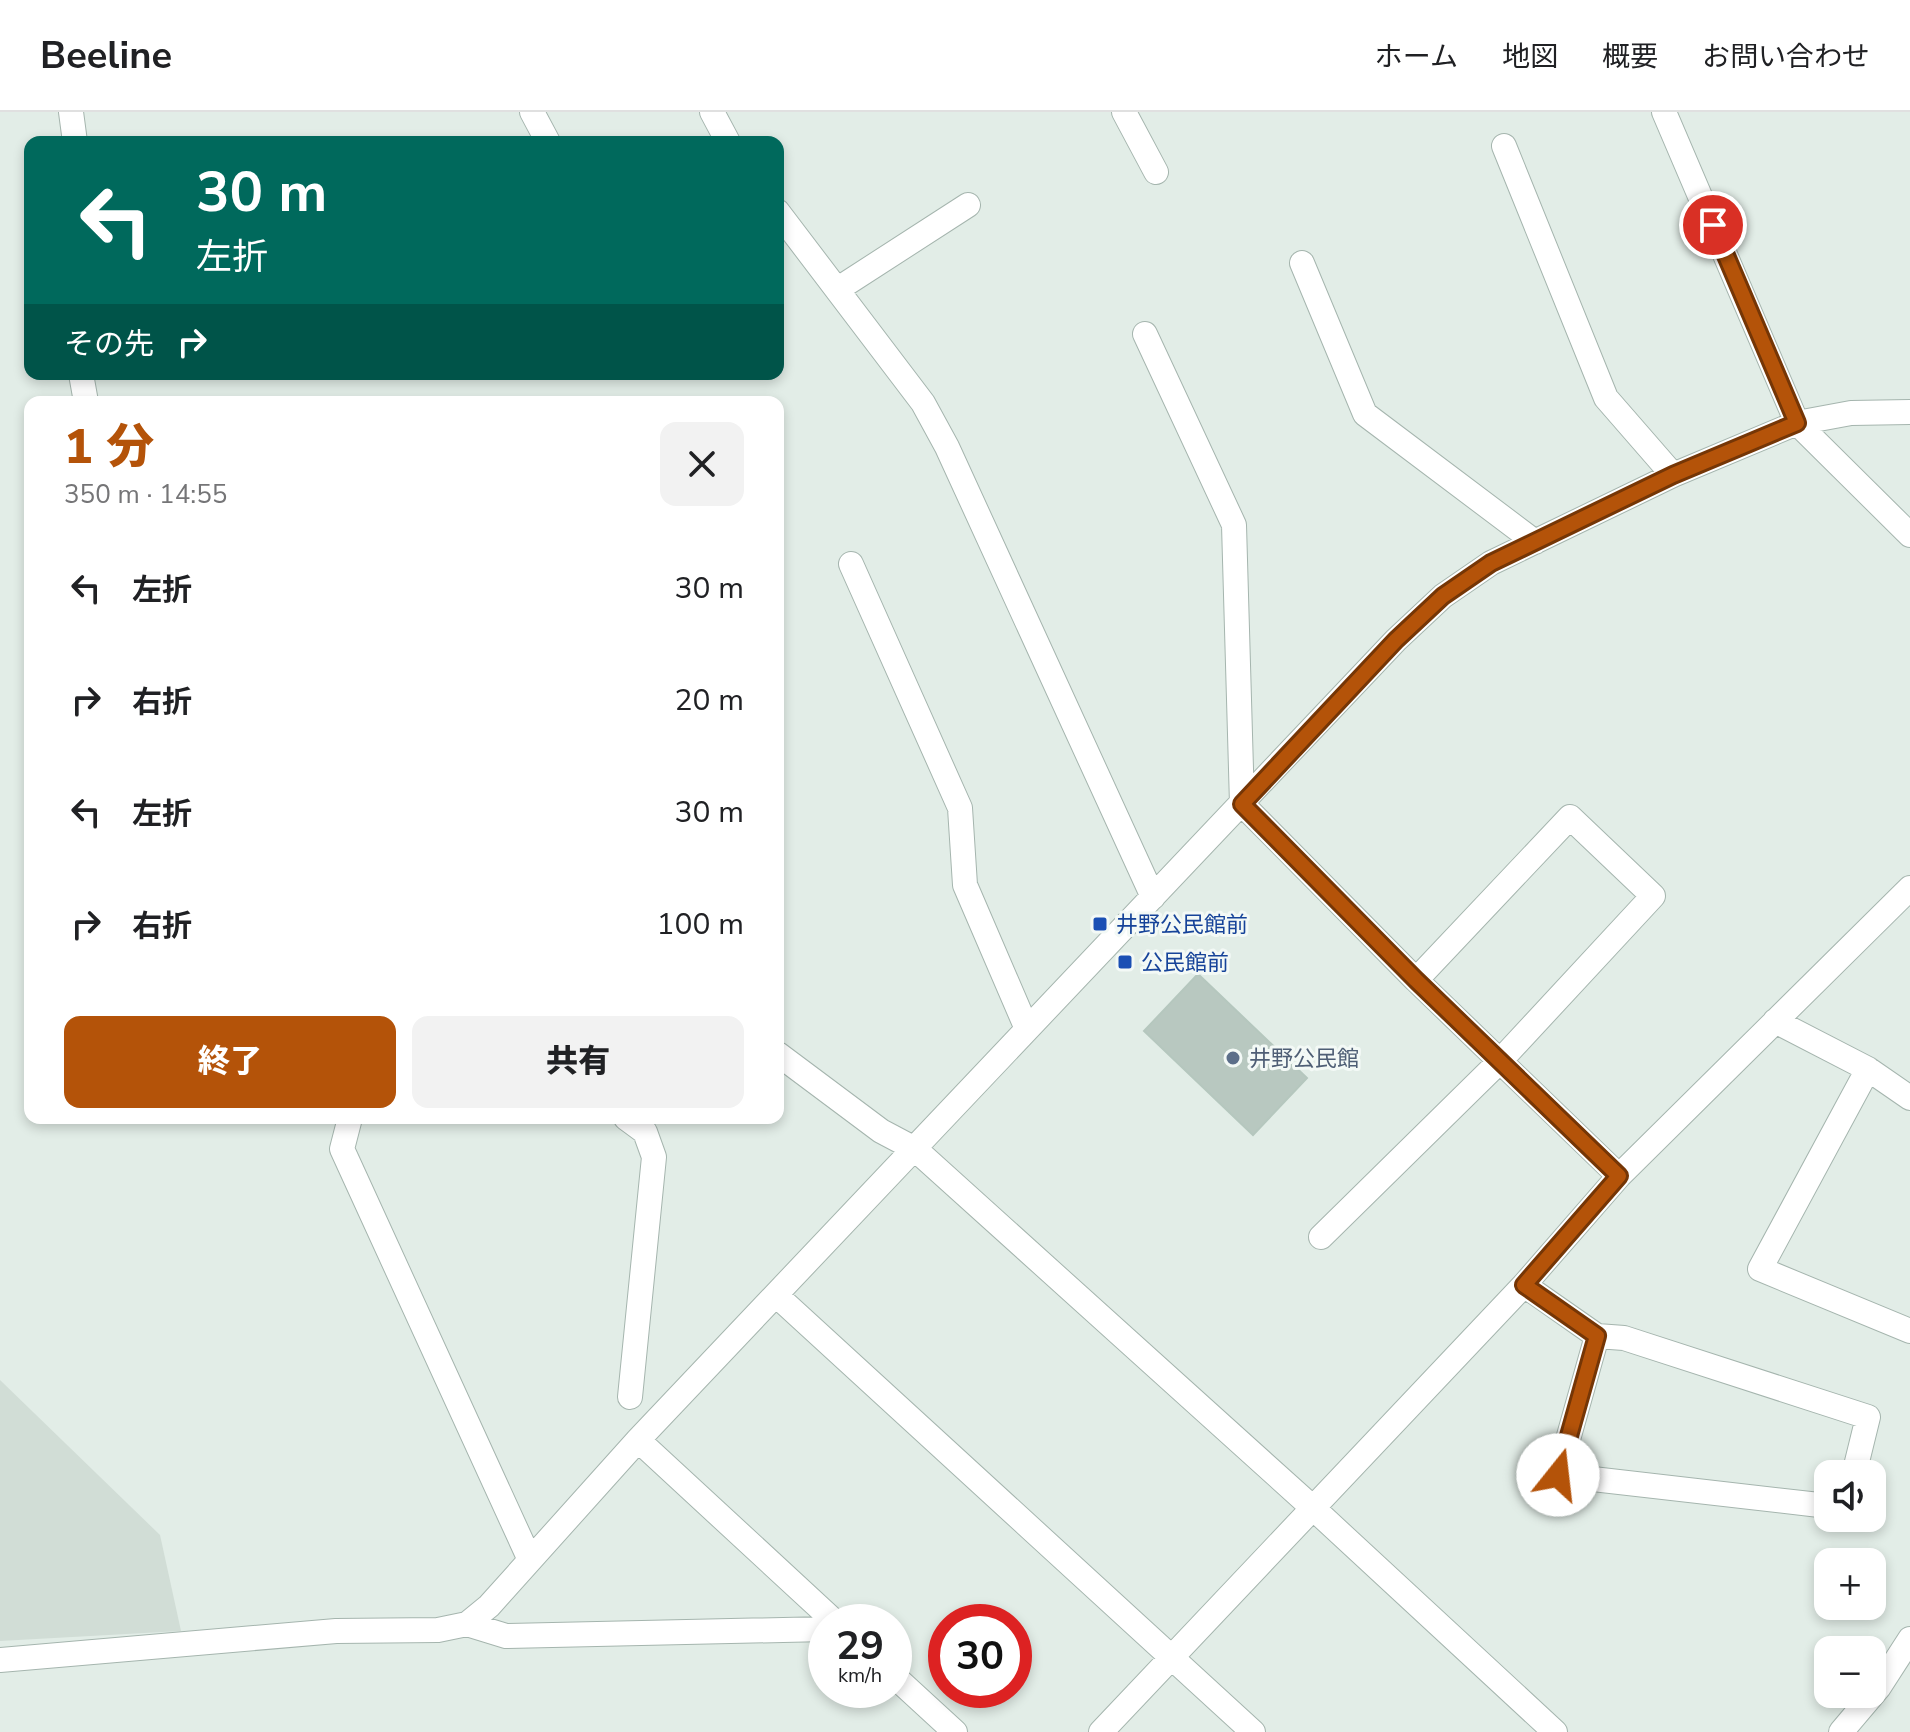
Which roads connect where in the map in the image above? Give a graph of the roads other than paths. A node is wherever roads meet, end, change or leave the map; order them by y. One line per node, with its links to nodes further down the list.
1 (71, 112): 6 (street)
2 (532, 112): 7 (street)
3 (712, 112): 8 (street)
4 (1124, 112): 10 (street)
5 (1664, 112): 17 (street)
6 (74, 136)
7 (545, 136)
8 (725, 136)
9 (1504, 146): 18 (street)
10 (1156, 172)
11 (968, 205): 14 (street)
12 (784, 220): 14 (street)
13 (1302, 263): 20 (street)
14 (838, 289): 24 (street)
15 (1145, 334): 22 (street)
16 (1910, 412): 17 (street)
17 (1797, 423): 18 (street); 19 (street)
18 (1673, 475): 20 (street)
19 (1910, 535)
20 (1535, 542): 22 (street)
21 (851, 564): 27 (street)
22 (1242, 804): 24 (street); 25 (street)
23 (1910, 888): 26 (street)
24 (1153, 897): 27 (street)
25 (1416, 980): 29 (street); 29 (street)
26 (1775, 1021): 30 (street); 35 (street)
27 (1027, 1029): 34 (street)
28 (784, 1058): 34 (street)
29 (1500, 1061): 35 (street); 36 (street)
30 (1868, 1069): 31 (street); 39 (street)
31 (1910, 1098)
32 (348, 1124): 46 (street)
33 (634, 1124): 41 (street)
34 (915, 1149): 38 (street); 45 (street)
35 (1619, 1176): 37 (street)
36 (1321, 1237)
37 (1524, 1285): 40 (street); 45 (street)
38 (776, 1295): 42 (street); 51 (street)
39 (1910, 1331)
40 (1597, 1336): 43 (street); 44 (street)
41 (630, 1397)
42 (638, 1440): 46 (street); 47 (street)
43 (1857, 1460)
44 (1814, 1504)
45 (1314, 1509): 51 (street); 57 (street)
46 (530, 1560): 48 (street)
47 (816, 1604)
48 (467, 1624): 49 (street); 52 (street)
49 (808, 1629)
50 (1910, 1639): 58 (street)
51 (1172, 1658): 55 (street); 56 (street)
52 (0, 1660)
53 (912, 1693): 54 (street)
54 (955, 1732)
55 (1101, 1732)
56 (1253, 1732)
57 (1555, 1732)
58 (1841, 1732)

